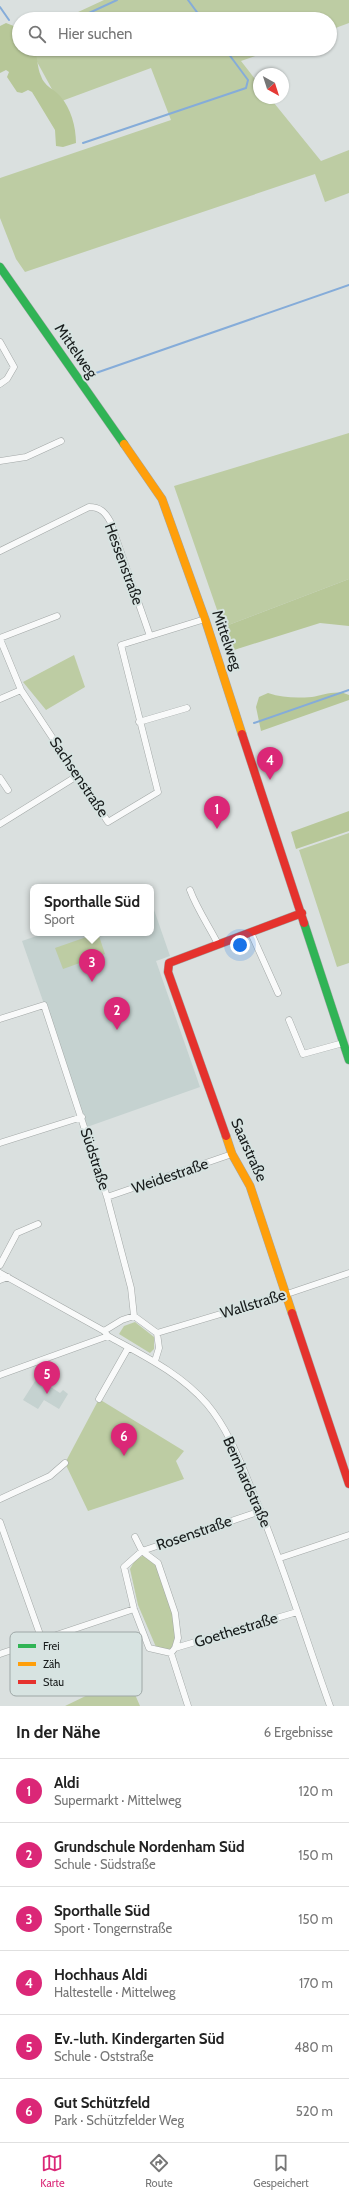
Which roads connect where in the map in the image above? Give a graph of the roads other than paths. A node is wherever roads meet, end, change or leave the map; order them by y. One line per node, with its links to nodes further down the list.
1 (0, 266): 8 (street, Mittelweg)
2 (0, 342): 3 (street)
3 (0, 384)
4 (61, 440): 5 (street)
5 (0, 461)
6 (0, 551): 9 (street, Hessenstraße)
7 (57, 616): 10 (street)
8 (205, 619): 9 (street, Sachsenstraße); 20 (street, Mittelweg)
9 (150, 636): 14 (street, Sachsenstraße)
10 (0, 639): 11 (street, Sachsenstraße)
11 (21, 690): 12 (street); 15 (street, Sachsenstraße)
12 (0, 699)
13 (187, 708): 14 (street)
14 (139, 722): 15 (street, Sachsenstraße)
15 (77, 776): 18 (street)
16 (0, 778): 17 (street)
17 (8, 790)
18 (0, 824)
19 (190, 890): 22 (street)
20 (302, 913): 21 (street, Saarstraße); 26 (street, Mittelweg)
21 (251, 933): 22 (street, Saarstraße); 23 (street)
22 (218, 944): 30 (street, Saarstraße)
23 (278, 993)
24 (0, 1019): 28 (street, Südstraße)
25 (289, 1020): 26 (street)
26 (343, 1043): 27 (street, Mittelweg)
27 (349, 1060)
28 (82, 1117): 29 (street); 31 (street, Südstraße)
29 (0, 1143)
30 (232, 1154): 31 (street, Weidestraße); 38 (street, Saarstraße)
31 (107, 1197): 39 (street, Südstraße)
32 (38, 1224): 33 (street)
33 (0, 1265)
34 (0, 1273): 36 (street, Bernhardstraße)
35 (349, 1273): 38 (street, Wallstraße)
36 (8, 1277): 37 (street); 40 (street, Bernhardstraße)
37 (0, 1280)
38 (287, 1294): 41 (street, Wallstraße); 48 (street, Saarstraße)
39 (134, 1316): 40 (street); 41 (street)
40 (104, 1331): 42 (street, Bernhardstraße)
41 (157, 1333): 44 (street)
42 (108, 1336): 43 (street, Bernhardstraße); 45 (street)
43 (128, 1348): 44 (street, Bernhardstraße); 46 (street)
44 (155, 1361): 50 (street, Bernhardstraße)
45 (0, 1375)
46 (99, 1399)
47 (65, 1463): 49 (street)
48 (349, 1484)
49 (0, 1499)
50 (261, 1511): 54 (street, Rosenstraße); 55 (street, Bernhardstraße)
51 (0, 1522): 58 (street)
52 (349, 1535): 55 (street)
53 (135, 1537): 54 (street, Rosenstraße)
54 (142, 1551): 56 (street); 61 (street)
55 (280, 1558): 57 (street, Bernhardstraße)
56 (134, 1609): 59 (street); 61 (street)
57 (297, 1612): 61 (street, Goethestraße); 64 (street, Bernhardstraße)
58 (39, 1632)
59 (66, 1632)
60 (10, 1651): 62 (street)
61 (173, 1651): 63 (street)
62 (0, 1654)
63 (188, 1706)
64 (330, 1706)

